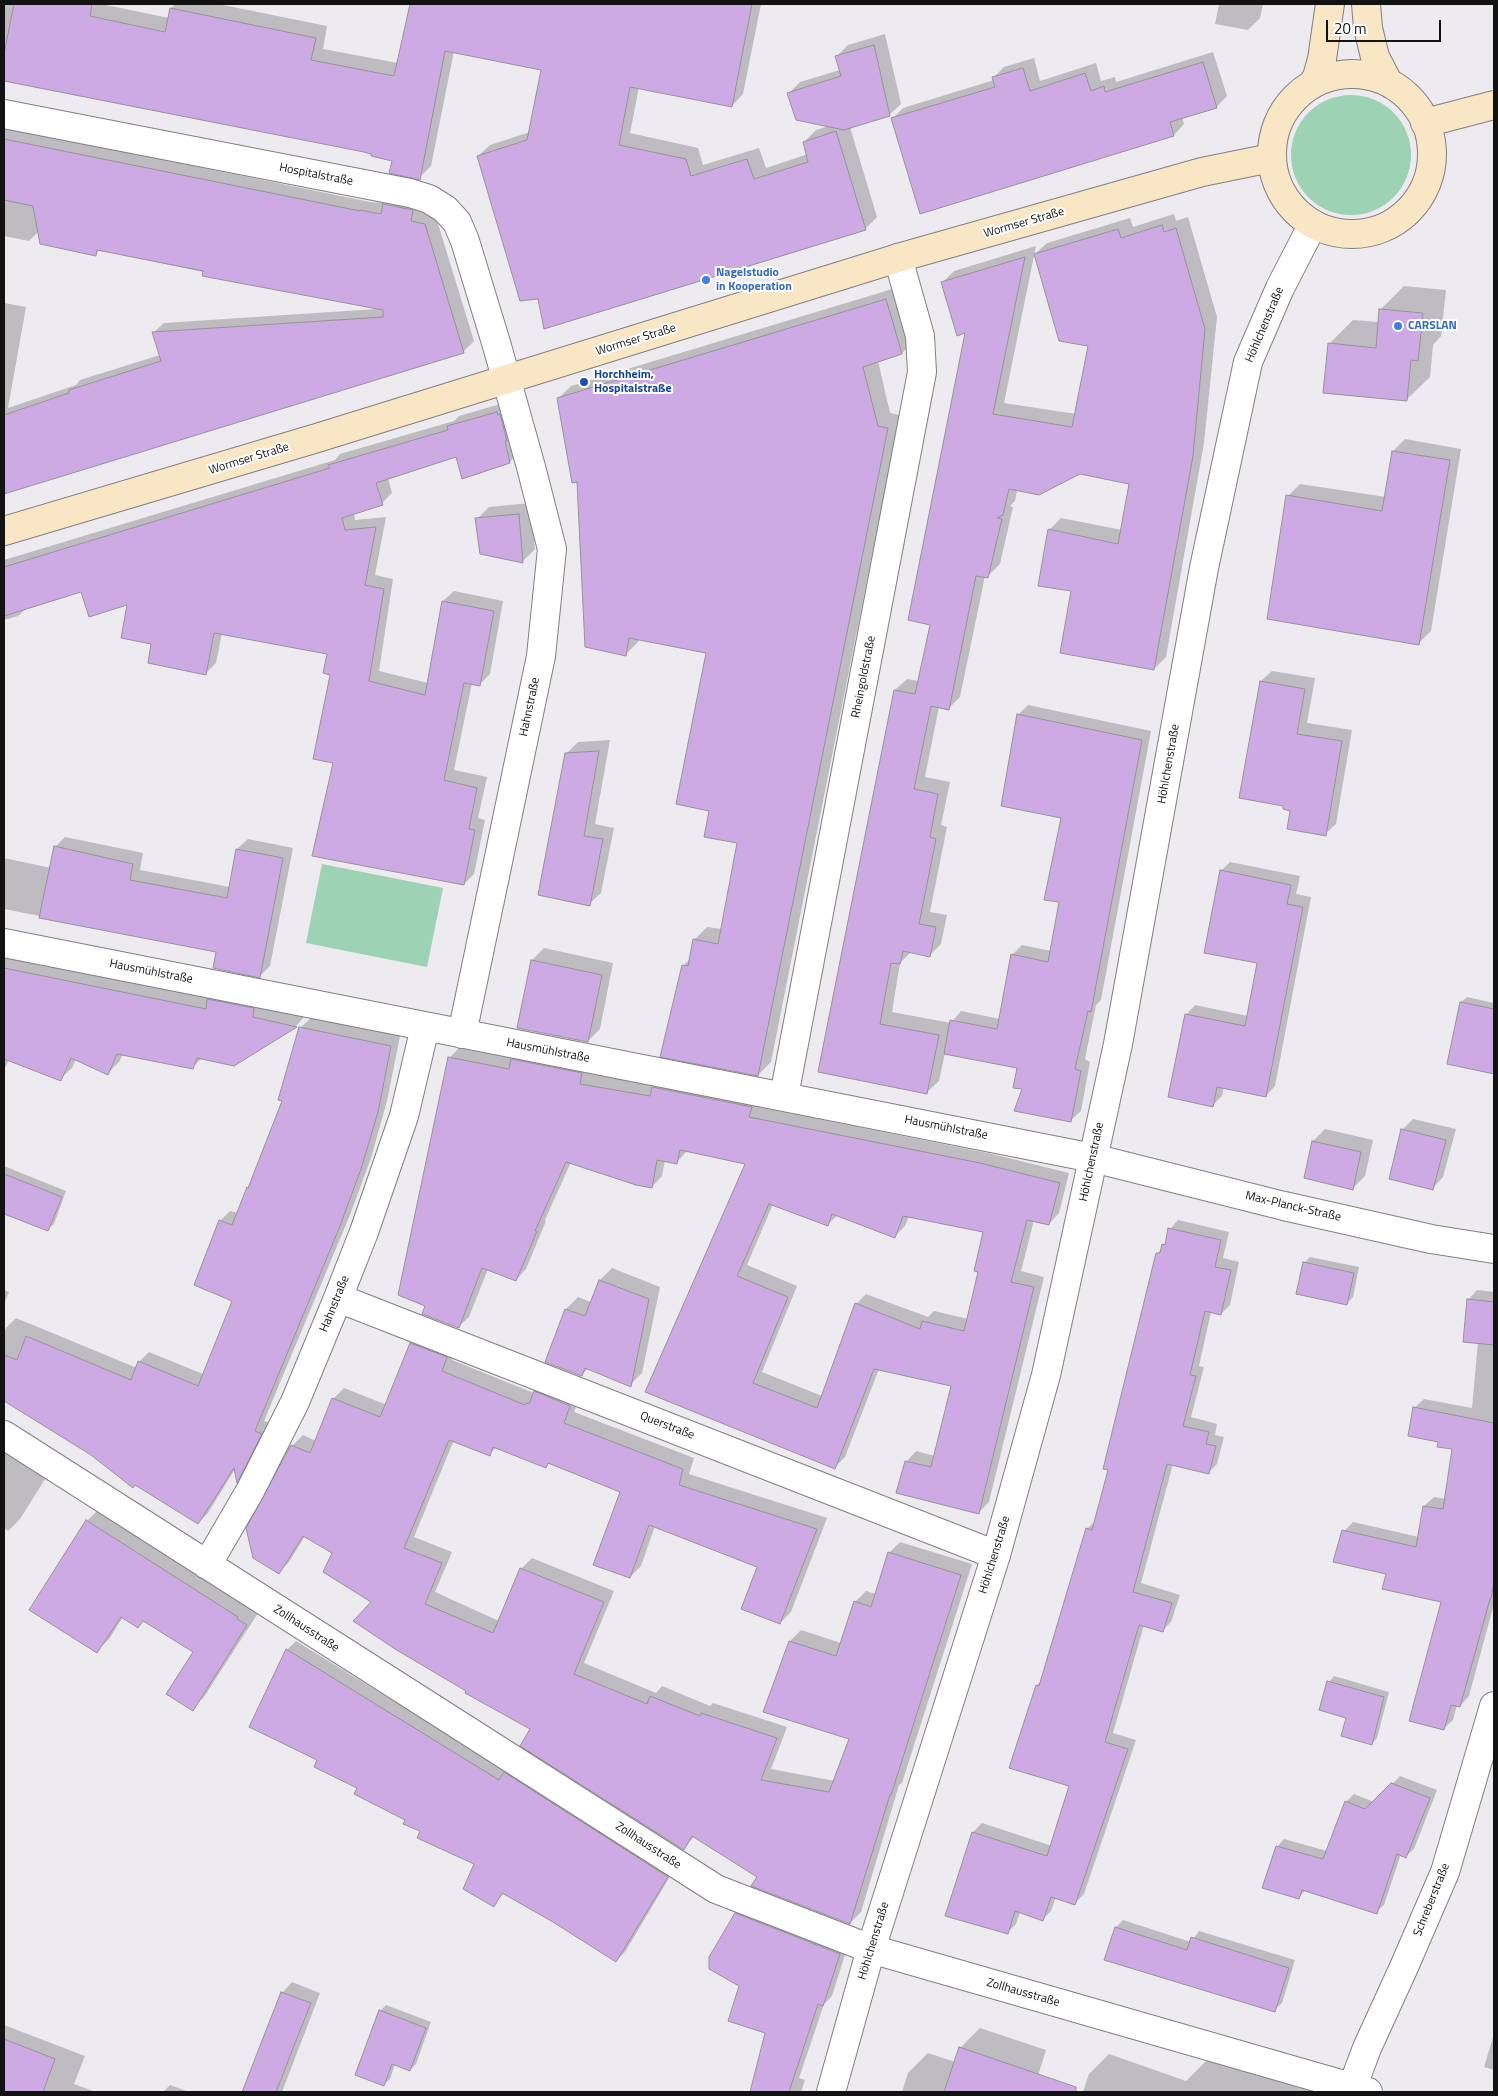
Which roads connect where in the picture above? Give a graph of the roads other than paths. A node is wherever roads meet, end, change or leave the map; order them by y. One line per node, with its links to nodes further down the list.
1 (1330, 4): 4 (main road)
2 (1366, 4): 3 (main road)
3 (1388, 82): 4 (main road); 7 (main road)
4 (1313, 83): 8 (main road)
5 (1494, 105): 7 (main road)
6 (4, 114): 11 (street, Hospitalstraße)
7 (1425, 123): 9 (main road)
8 (1271, 158): 9 (main road); 10 (main road, Wormser Straße)
9 (1313, 224): 17 (street, Höhlchenstraße)
10 (898, 258): 11 (main road, Wormser Straße); 16 (street, Rheingoldstraße)
11 (506, 380): 12 (main road, Wormser Straße); 15 (street, Hahnstraße)
12 (4, 531)
13 (4, 943): 14 (street, Hausmühlstraße)
14 (425, 1027): 15 (street, Hausmühlstraße); 19 (street, Hahnstraße)
15 (462, 1034): 16 (street, Hausmühlstraße)
16 (784, 1096): 17 (street, Hausmühlstraße)
17 (1093, 1158): 18 (street, Max-Planck-Straße); 21 (street, Höhlchenstraße)
18 (1494, 1248)
19 (338, 1298): 21 (street, Querstraße); 22 (street, Hahnstraße)
20 (4, 1435): 22 (street, Zollhausstraße)
21 (996, 1555): 24 (street, Höhlchenstraße)
22 (207, 1565): 24 (street, Zollhausstraße)
23 (1494, 1706): 25 (street, Schreberstraße)
24 (871, 1949): 25 (street, Zollhausstraße); 26 (street, Höhlchenstraße)
25 (1360, 2090)
26 (831, 2092)

